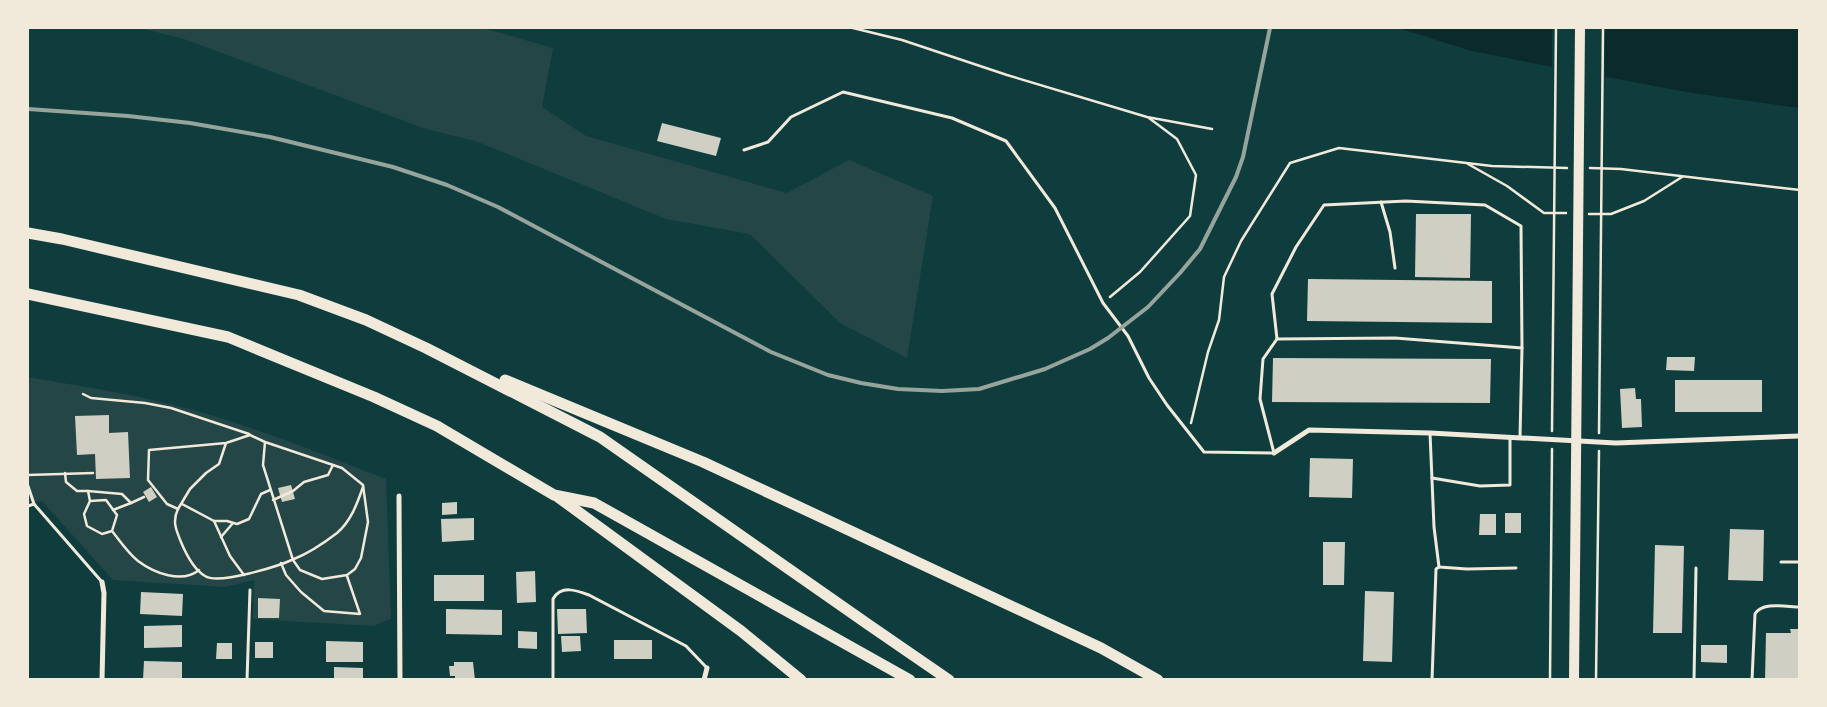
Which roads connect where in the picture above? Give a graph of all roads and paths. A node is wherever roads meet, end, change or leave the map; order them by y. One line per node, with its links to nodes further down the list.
1 (853, 28): 5 (path)
2 (1556, 28): 20 (path)
3 (1580, 28): 82 (main road)
4 (1603, 28): 23 (path)
5 (1147, 117): 6 (path); 15 (path)
6 (1212, 129)
7 (744, 150): 15 (lane)
8 (1571, 168): 21 (path)
9 (1581, 168): 10 (path)
10 (1800, 190)
11 (1381, 202): 13 (lane); 16 (lane); 18 (lane)
12 (28, 233): 17 (highway)
13 (1395, 268)
14 (28, 294): 42 (highway)
15 (1103, 303): 21 (lane)
16 (1277, 339): 18 (lane); 32 (lane)
17 (426, 348): 78 (highway); 79 (highway)
18 (1522, 348): 27 (lane)
19 (83, 394): 24 (path)
20 (1552, 432)
21 (1189, 433): 32 (lane)
22 (1430, 433): 25 (street); 32 (street); 37 (lane)
23 (1599, 433)
24 (250, 435): 28 (path); 30 (path)
25 (1510, 436): 27 (street); 37 (lane)
26 (1800, 436): 27 (street)
27 (1520, 437)
28 (265, 442): 33 (path); 40 (path)
29 (1552, 442): 81 (path)
30 (226, 443): 49 (path); 52 (path)
31 (1599, 443): 83 (path)
32 (1274, 453)
33 (333, 465): 38 (path); 45 (path)
34 (65, 473): 35 (path); 36 (path); 41 (path)
35 (93, 473)
36 (28, 475)
37 (1432, 478): 61 (lane)
38 (363, 485): 57 (path); 66 (path)
39 (28, 486): 48 (lane)
40 (270, 490): 45 (path); 54 (path)
41 (88, 491): 46 (path); 47 (path)
42 (554, 495): 76 (highway); 77 (highway)
43 (399, 496): 73 (street)
44 (144, 497): 47 (path)
45 (273, 500): 57 (path)
46 (90, 501): 51 (path); 55 (path)
47 (131, 502): 51 (path)
48 (34, 504): 50 (lane); 67 (lane)
49 (181, 504): 52 (path); 53 (path)
50 (28, 506)
51 (113, 510): 55 (path)
52 (178, 510): 64 (path)
53 (214, 521): 54 (path); 56 (path)
54 (233, 523): 56 (path)
55 (112, 531): 64 (path)
56 (221, 537): 65 (path)
57 (293, 560): 60 (path); 66 (path)
58 (1781, 562): 59 (lane)
59 (1800, 562)
60 (281, 563): 65 (path); 66 (path)
61 (1439, 567): 62 (lane); 80 (lane)
62 (1516, 568)
63 (1696, 568): 84 (lane)
64 (200, 570): 65 (path)
65 (244, 575)
66 (347, 576)
67 (102, 582): 71 (street)
68 (250, 590): 72 (lane)
69 (1800, 607): 85 (lane)
70 (707, 668): 74 (lane); 75 (street)
71 (102, 680)
72 (247, 680)
73 (400, 680)
74 (553, 680)
75 (704, 680)
76 (801, 680)
77 (910, 680)
78 (949, 680)
79 (1158, 680)
80 (1432, 680)
81 (1550, 680)
82 (1574, 680)
83 (1596, 680)
84 (1694, 680)
85 (1752, 680)

